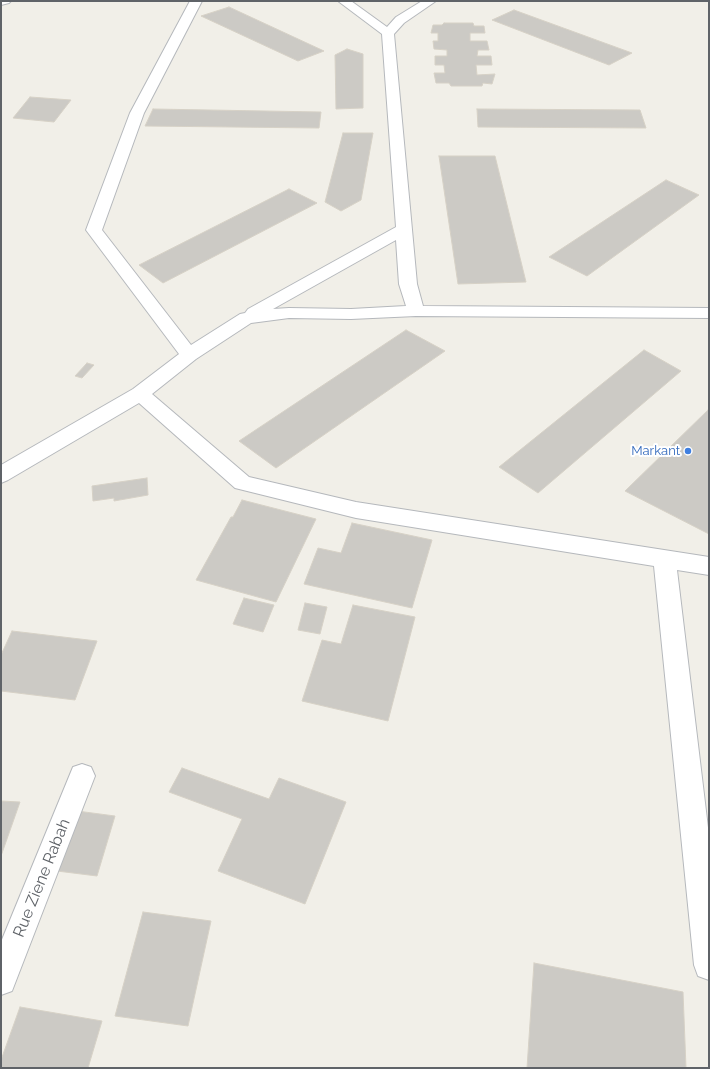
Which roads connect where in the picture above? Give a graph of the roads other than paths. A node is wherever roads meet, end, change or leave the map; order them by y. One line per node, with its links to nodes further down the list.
1 (5, 1): 5 (street)
2 (196, 1): 11 (street)
3 (344, 1): 6 (street)
4 (430, 1): 6 (street)
5 (1, 2)
6 (388, 33): 7 (street)
7 (404, 229): 8 (street); 10 (street)
8 (416, 311): 9 (street); 10 (street)
9 (709, 313)
10 (246, 318): 11 (street)
11 (189, 355): 12 (street)
12 (140, 394): 13 (street); 14 (street)
13 (1, 475)
14 (665, 560): 15 (street); 17 (street)
15 (709, 566)
16 (82, 776): 18 (street, Rue Ziene Rabah)
17 (709, 965)
18 (1, 980)

